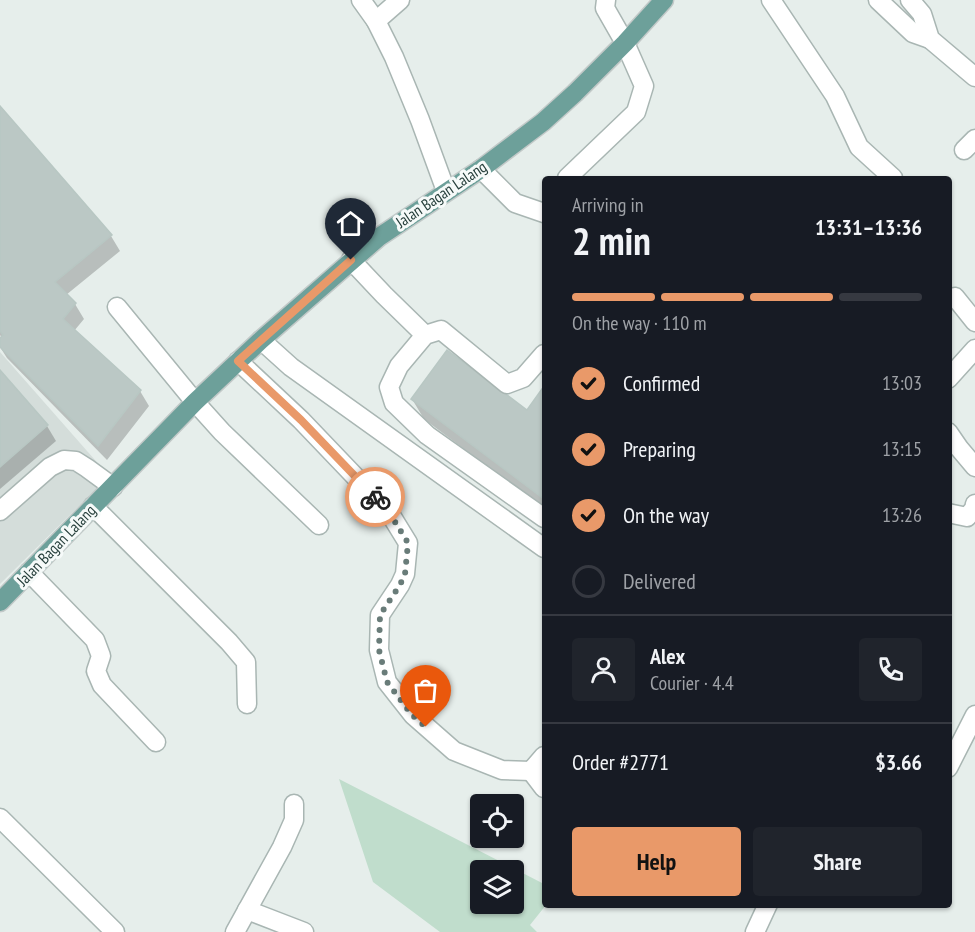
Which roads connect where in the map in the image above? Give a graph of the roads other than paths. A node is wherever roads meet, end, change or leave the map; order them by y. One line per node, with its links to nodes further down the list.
1 (361, 0): 8 (street)
2 (400, 0): 8 (street)
3 (606, 0): 10 (street)
4 (664, 0): 10 (main road, Jalan Bagan Lalang)
5 (771, 0): 14 (street)
6 (878, 0): 9 (street)
7 (910, 0): 9 (street)
8 (376, 21): 15 (street)
9 (930, 39): 11 (street)
10 (625, 43): 12 (main road, Jalan Bagan Lalang); 13 (street)
11 (975, 77)
12 (481, 169): 15 (main road, Jalan Bagan Lalang); 16 (street)
13 (569, 176)
14 (891, 176)
15 (446, 190): 17 (main road, Jalan Bagan Lalang)
16 (542, 212)
17 (351, 260): 21 (street); 22 (main road, Jalan Bagan Lalang)
18 (956, 297): 20 (street)
19 (117, 308): 27 (street)
20 (975, 322)
21 (425, 335): 24 (street); 35 (street)
22 (261, 340): 25 (main road, Jalan Bagan Lalang); 37 (street)
23 (975, 348): 26 (street)
24 (542, 356)
25 (238, 361): 27 (main road, Jalan Bagan Lalang); 45 (street)
26 (952, 374)
27 (195, 402): 30 (main road, Jalan Bagan Lalang); 36 (street)
28 (952, 438): 29 (street)
29 (975, 467)
30 (113, 487): 32 (main road, Jalan Bagan Lalang); 33 (street)
31 (975, 504): 34 (street)
32 (93, 507): 38 (main road, Jalan Bagan Lalang); 40 (street)
33 (0, 511)
34 (952, 514)
35 (542, 517)
36 (319, 525)
37 (542, 547)
38 (29, 572): 39 (main road, Jalan Bagan Lalang); 42 (street)
39 (0, 602)
40 (247, 704)
41 (975, 714): 44 (street)
42 (156, 742)
43 (542, 758): 45 (street)
44 (952, 760)
45 (531, 771): 46 (street)
46 (542, 785)
47 (294, 804): 50 (street)
48 (0, 818): 51 (street)
49 (766, 908): 54 (street)
50 (247, 910): 52 (street); 53 (street)
51 (115, 932)
52 (235, 932)
53 (304, 932)
54 (755, 932)

